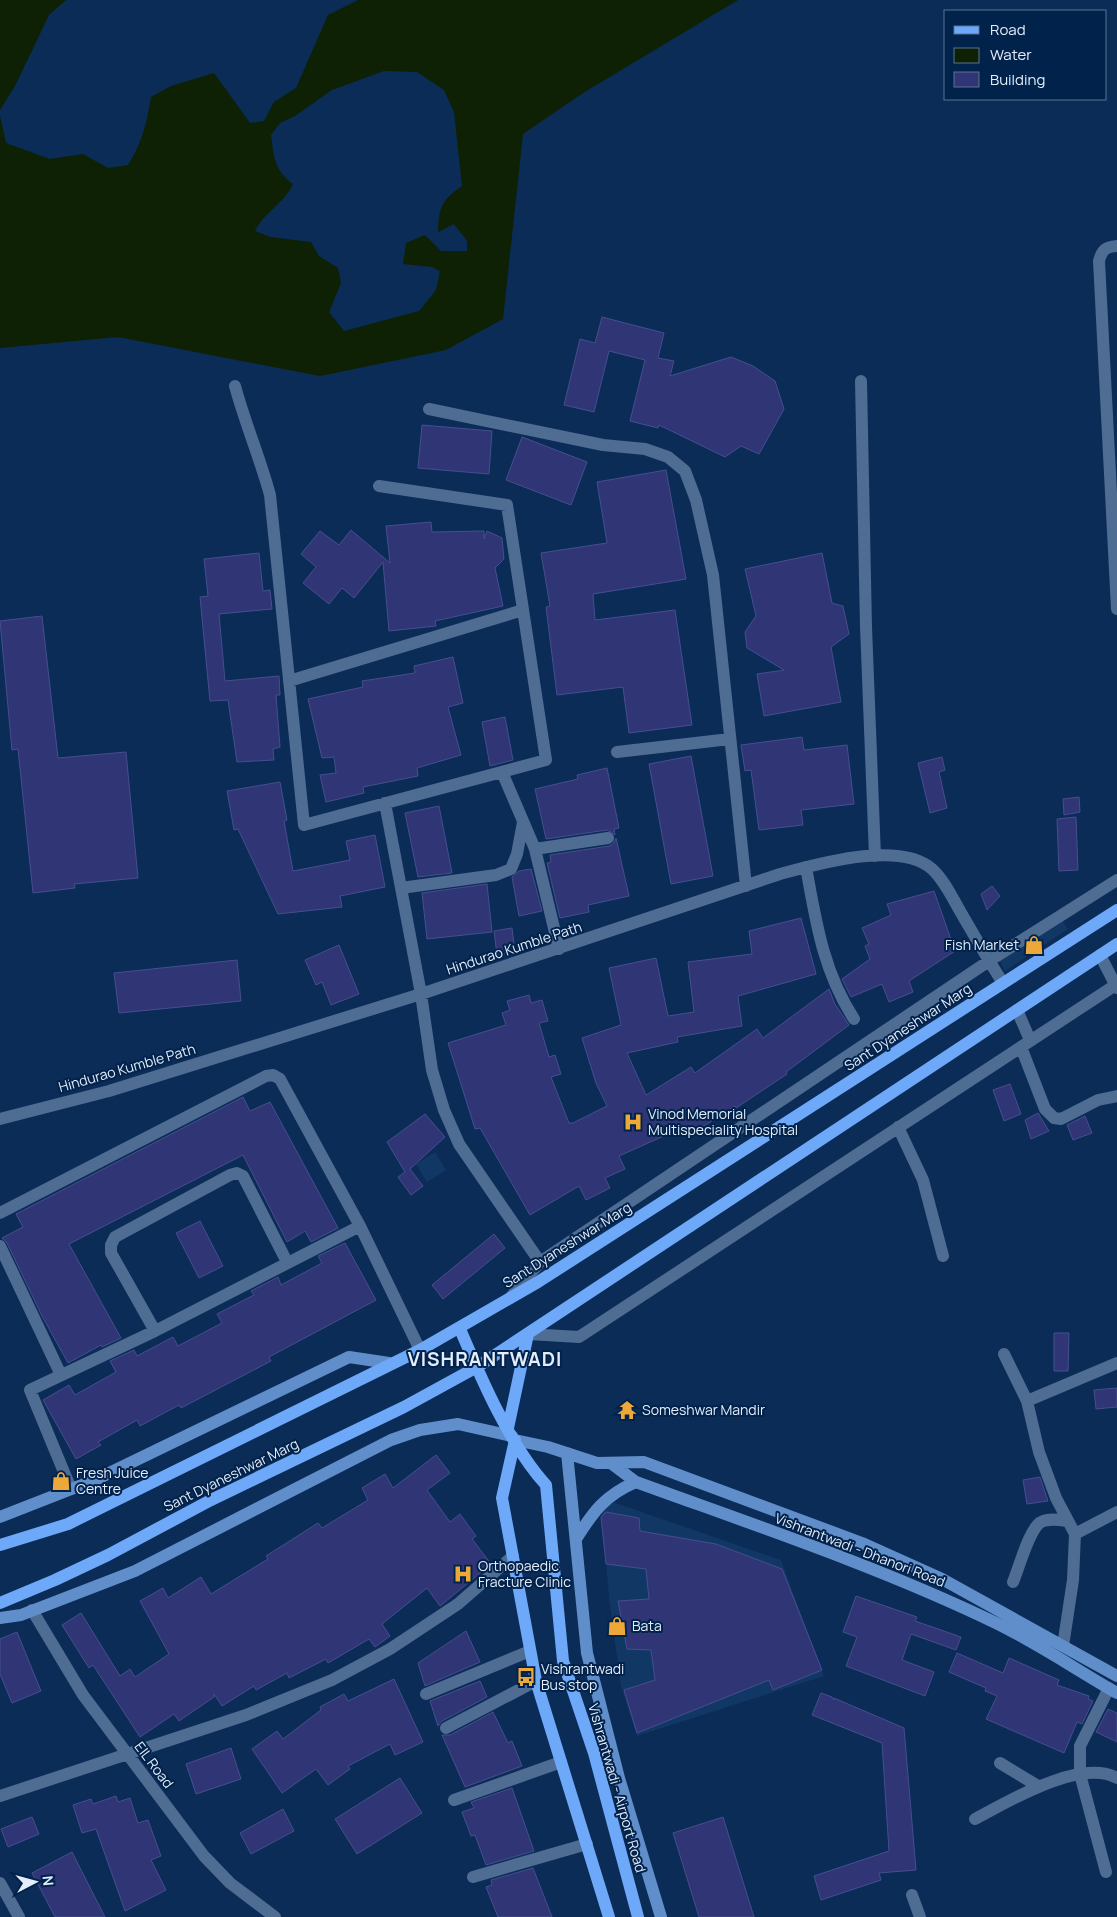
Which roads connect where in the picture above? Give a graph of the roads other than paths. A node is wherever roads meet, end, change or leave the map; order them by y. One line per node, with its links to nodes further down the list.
1 (1117, 246): 6 (street)
2 (861, 381): 16 (street)
3 (235, 386): 8 (street)
4 (429, 409): 9 (street)
5 (379, 486): 7 (street)
6 (1117, 609)
7 (523, 610): 8 (street); 11 (street)
8 (289, 681): 12 (street)
9 (730, 739): 10 (street); 19 (street)
10 (617, 752)
11 (502, 772): 12 (street); 13 (street)
12 (385, 804): 20 (street)
13 (523, 822): 15 (street); 20 (street)
14 (608, 838): 15 (street)
15 (535, 849): 23 (street)
16 (875, 856): 17 (street, Hindurao Kumble Path); 25 (street, Hindurao Kumble Path)
17 (806, 867): 19 (street, Hindurao Kumble Path); 30 (street)
18 (1117, 880): 25 (street)
19 (746, 886): 23 (street, Hindurao Kumble Path)
20 (402, 888): 28 (street)
21 (1117, 910): 26 (main road, Sant Dyaneshwar Marg)
22 (1117, 944): 24 (main road, Sant Dyaneshwar Marg)
23 (560, 949): 28 (street, Hindurao Kumble Path)
24 (1100, 956): 27 (street); 29 (main road, Sant Dyaneshwar Marg)
25 (989, 961): 26 (street, Hindurao Kumble Path); 40 (street)
26 (1003, 983): 41 (main road, Sant Dyaneshwar Marg)
27 (1117, 986): 31 (street)
28 (421, 994): 33 (street, Hindurao Kumble Path); 40 (street)
29 (1016, 1010): 31 (street); 44 (main road, Sant Dyaneshwar Marg)
30 (854, 1019)
31 (1026, 1044): 32 (street); 34 (street)
32 (1117, 1096)
33 (0, 1119)
34 (898, 1127): 38 (street); 44 (street)
35 (0, 1214): 36 (street)
36 (360, 1226): 39 (street); 45 (street)
37 (0, 1246): 50 (street)
38 (943, 1256)
39 (287, 1262): 43 (street); 43 (street)
40 (540, 1262): 41 (street)
41 (509, 1300): 42 (main road, Sant Dyaneshwar Marg)
42 (460, 1329): 45 (main road, Sant Dyaneshwar Marg); 49 (main road, Vishrantwadi - Airport Road)
43 (155, 1332): 50 (street)
44 (528, 1334): 49 (main road, Sant Dyaneshwar Marg); 52 (main road)
45 (420, 1350): 48 (main road, Sant Dyaneshwar Marg)
46 (1004, 1354): 51 (street)
47 (1117, 1363): 51 (street)
48 (389, 1364): 56 (street); 62 (main road, Sant Dyaneshwar Marg)
49 (476, 1367): 52 (main road, Vishrantwadi - Airport Road); 65 (main road, Sant Dyaneshwar Marg)
50 (61, 1375): 56 (street)
51 (1028, 1401): 59 (street)
52 (512, 1435): 53 (street, Vishrantwadi - Dhanori Road); 63 (main road); 66 (street, Vishrantwadi - Dhanori Road); 92 (main road, Vishrantwadi - Airport Road)
53 (567, 1453): 54 (street, Vishrantwadi - Dhanori Road); 61 (street)
54 (612, 1464): 55 (street, Vishrantwadi - Dhanori Road); 68 (street, Vishrantwadi - Dhanori Road)
55 (636, 1482): 61 (street); 72 (street, Vishrantwadi - Dhanori Road)
56 (71, 1489): 58 (street)
57 (1117, 1512): 60 (street)
58 (0, 1517)
59 (1068, 1521): 60 (street); 64 (street)
60 (1075, 1534): 68 (street)
61 (576, 1539): 93 (street)
62 (0, 1545)
63 (513, 1556): 69 (main road); 75 (street)
64 (1013, 1582)
65 (0, 1603)
66 (32, 1610): 67 (street, Vishrantwadi - Dhanori Road); 75 (street, EIL Road)
67 (0, 1618)
68 (1063, 1646): 70 (street, Vishrantwadi - Dhanori Road)
69 (530, 1651): 71 (main road); 73 (street)
70 (1117, 1676)
71 (536, 1681): 74 (street); 76 (main road)
72 (1113, 1691): 78 (street)
73 (426, 1694)
74 (446, 1728)
75 (128, 1755): 81 (street); 90 (street, EIL Road)
76 (561, 1762): 82 (street); 84 (main road)
77 (1000, 1763): 80 (street)
78 (1080, 1774): 79 (street); 80 (street); 85 (street)
79 (1117, 1778)
80 (1038, 1786): 83 (street)
81 (0, 1796)
82 (454, 1800)
83 (975, 1819)
84 (587, 1844): 86 (street); 91 (main road)
85 (1106, 1872)
86 (473, 1877)
87 (0, 1883): 89 (street)
88 (912, 1894): 94 (street)
89 (19, 1917)
90 (275, 1917)
91 (609, 1917)
92 (638, 1917)
93 (662, 1917)
94 (920, 1917)

